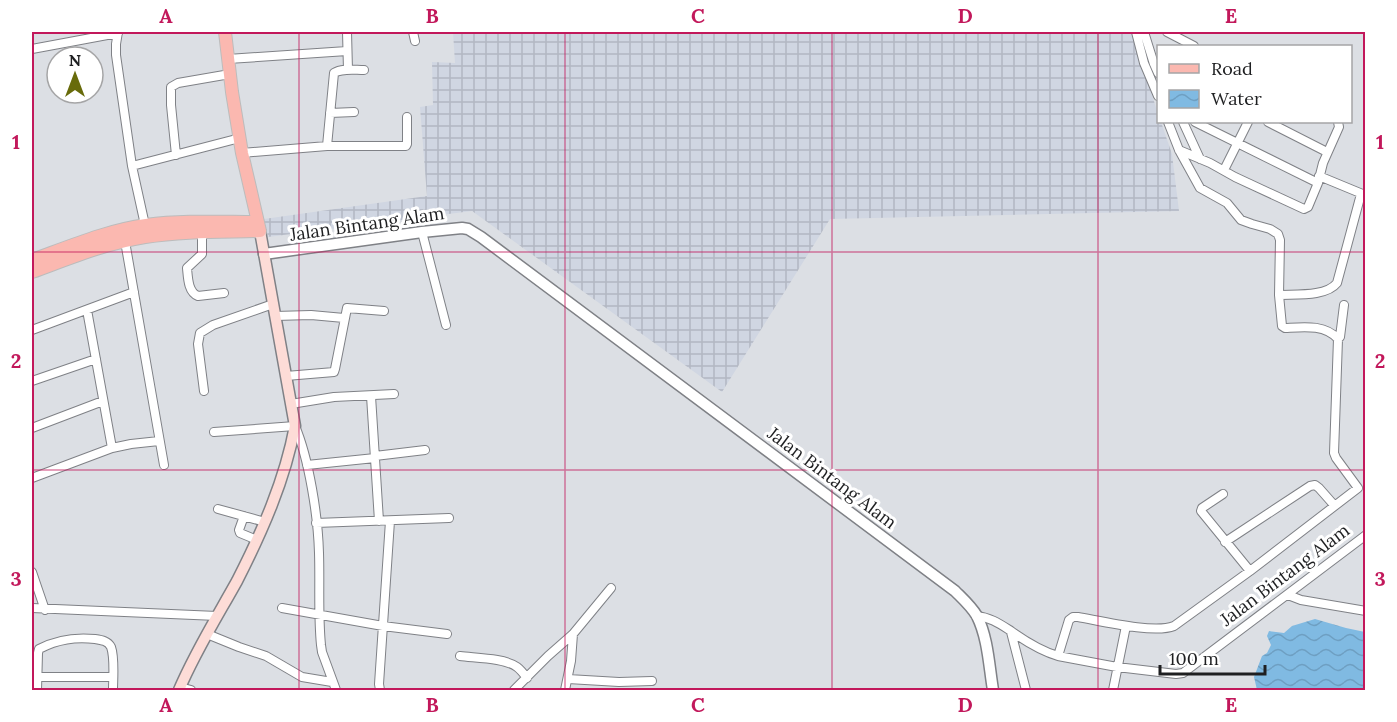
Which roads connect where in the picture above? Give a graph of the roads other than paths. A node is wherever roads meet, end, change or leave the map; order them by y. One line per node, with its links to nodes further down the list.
1 (118, 32): 10 (street); 35 (street)
2 (225, 32): 12 (main road)
3 (347, 32): 11 (street)
4 (413, 32): 8 (street)
5 (1136, 32): 17 (street)
6 (1144, 32): 13 (street)
7 (1167, 32): 9 (street)
8 (415, 41)
9 (1192, 45)
10 (32, 49)
11 (347, 51): 12 (street); 14 (street)
12 (228, 59): 16 (main road)
13 (1156, 65)
14 (348, 70): 15 (street); 19 (street)
15 (364, 70)
16 (230, 74): 27 (main road); 33 (street)
17 (1157, 94)
18 (354, 112): 19 (street)
19 (330, 113): 29 (street)
20 (407, 117): 29 (street)
21 (1168, 123): 30 (street)
22 (1183, 123): 34 (street)
23 (1197, 123): 28 (street)
24 (1248, 123): 28 (street)
25 (1271, 123): 31 (street)
26 (1338, 123): 31 (street)
27 (240, 138): 32 (main road); 33 (street)
28 (1238, 142): 36 (street); 37 (street)
29 (327, 146): 32 (street)
30 (1179, 150): 34 (street); 49 (street)
31 (1327, 152): 37 (street)
32 (242, 153): 40 (main road)
33 (176, 155): 35 (street)
34 (1200, 159): 36 (street)
35 (132, 166): 39 (street)
36 (1224, 170): 37 (street)
37 (1319, 179): 38 (street)
38 (1363, 195): 49 (street)
39 (145, 225): 40 (main road); 43 (main road)
40 (259, 227): 41 (main road); 44 (main road)
41 (202, 232): 43 (main road); 48 (street)
42 (422, 232): 44 (street, Jalan Bintang Alam); 55 (street); 99 (street, Jalan Bintang Alam)
43 (124, 240): 45 (main road); 46 (main road); 47 (street)
44 (264, 255): 52 (main road)
45 (32, 260)
46 (32, 275)
47 (134, 292): 51 (street); 69 (street)
48 (224, 293)
49 (1279, 295): 57 (street)
50 (1344, 305): 57 (street)
51 (87, 310): 56 (street); 58 (street)
52 (274, 310): 54 (street); 59 (main road); 61 (street)
53 (384, 310): 54 (street)
54 (344, 318): 59 (street)
55 (446, 325)
56 (32, 330)
57 (1338, 339): 77 (street)
58 (96, 359): 60 (street); 64 (street)
59 (286, 376): 65 (main road)
60 (32, 381)
61 (204, 391)
62 (394, 394): 63 (street)
63 (371, 396): 65 (street); 72 (street)
64 (103, 401): 67 (street); 70 (street)
65 (291, 404): 66 (main road)
66 (295, 426): 68 (street); 74 (street); 83 (main road)
67 (32, 429)
68 (214, 432)
69 (159, 441): 70 (street); 73 (street)
70 (112, 448): 75 (street)
71 (425, 450): 72 (street)
72 (375, 457): 74 (street); 81 (street)
73 (164, 465)
74 (307, 465): 84 (street)
75 (32, 478)
76 (1223, 494): 87 (street)
77 (1334, 505): 87 (street); 88 (street)
78 (218, 509): 79 (street)
79 (244, 516): 83 (street); 86 (street)
80 (449, 518): 82 (street)
81 (379, 521): 82 (street); 84 (street)
82 (390, 521): 100 (street)
83 (265, 522): 86 (main road)
84 (316, 523): 97 (street)
85 (1365, 535): 91 (street, Jalan Bintang Alam)
86 (257, 540): 98 (main road)
87 (1226, 542): 88 (street)
88 (1250, 571): 101 (street)
89 (32, 572): 95 (street)
90 (611, 588): 105 (street)
91 (1287, 595): 96 (street); 108 (street, Jalan Bintang Alam)
92 (1365, 602): 96 (street)
93 (32, 608): 95 (street)
94 (282, 608): 97 (street)
95 (45, 610): 98 (street)
96 (1361, 610)
97 (320, 615): 100 (street); 114 (street)
98 (217, 616): 103 (main road)
99 (976, 616): 102 (street, Jalan Bintang Alam); 122 (street)
100 (383, 626): 104 (street); 119 (street)
101 (1126, 626): 107 (street); 108 (street)
102 (1011, 632): 107 (street, Jalan Bintang Alam); 123 (street)
103 (207, 634): 114 (street); 115 (main road)
104 (447, 634)
105 (573, 634): 111 (street); 112 (street)
106 (460, 656): 111 (street)
107 (1058, 656): 108 (street, Jalan Bintang Alam)
108 (1117, 667): 124 (street)
109 (37, 677): 110 (street); 110 (street); 116 (street)
110 (113, 677): 117 (street)
111 (527, 678): 120 (street)
112 (568, 679): 113 (street); 121 (street)
113 (652, 681)
114 (332, 682): 118 (street)
115 (183, 689)
116 (38, 690)
117 (114, 690)
118 (336, 690)
119 (380, 690)
120 (514, 690)
121 (565, 690)
122 (993, 690)
123 (1026, 690)
124 (1113, 690)

